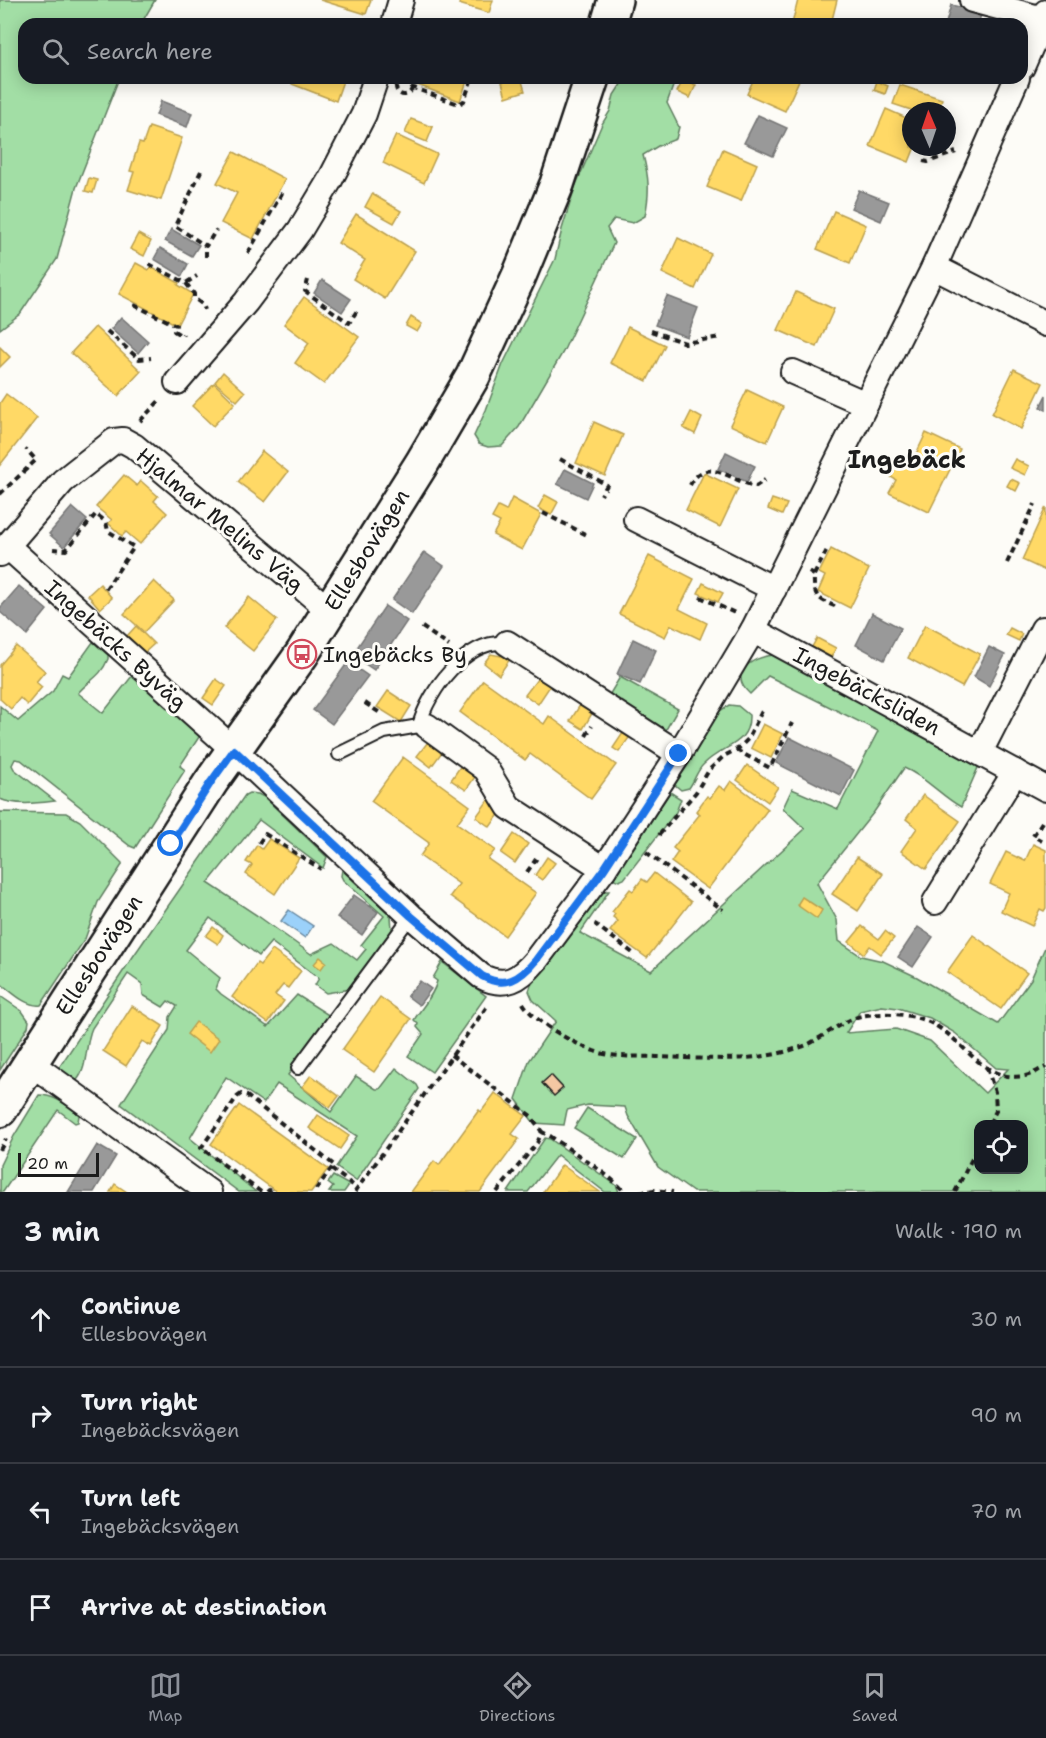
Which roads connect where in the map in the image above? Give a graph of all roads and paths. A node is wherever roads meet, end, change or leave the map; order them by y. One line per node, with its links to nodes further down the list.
1 (401, 0): 4 (street)
2 (615, 0): 5 (main road)
3 (972, 0): 6 (street)
4 (396, 18)
5 (610, 18)
6 (1023, 18)
7 (1028, 20): 8 (street)
8 (1043, 25): 9 (street)
9 (1028, 55)
10 (374, 84): 40 (street)
11 (398, 84): 16 (path)
12 (410, 84): 16 (path)
13 (470, 84): 16 (path)
14 (590, 84): 62 (main road, Ellesbovägen)
15 (1014, 84): 26 (street)
16 (411, 87)
17 (965, 149): 18 (path)
18 (923, 161)
19 (201, 171): 22 (path)
20 (282, 193): 24 (path)
21 (216, 230): 22 (path)
22 (207, 246): 23 (path)
23 (206, 257)
24 (243, 261)
25 (149, 264): 29 (path)
26 (934, 267): 33 (street); 41 (street)
27 (197, 276): 29 (path)
28 (308, 280): 31 (path)
29 (186, 283): 32 (path)
30 (134, 305): 34 (path)
31 (358, 309)
32 (200, 319)
33 (1046, 324)
34 (187, 327)
35 (107, 331): 38 (path)
36 (651, 331): 37 (path)
37 (722, 337)
38 (151, 358)
39 (793, 372): 41 (street)
40 (177, 382)
41 (866, 404): 55 (street)
42 (26, 449): 46 (path)
43 (560, 459): 47 (path)
44 (765, 480): 45 (path)
45 (690, 485)
46 (0, 494)
47 (602, 495)
48 (1035, 504): 56 (path)
49 (543, 513): 51 (path)
50 (636, 519): 58 (street)
51 (587, 535)
52 (53, 549): 59 (path)
53 (3, 550): 62 (street, Hjalmar Melins Väg); 71 (street, Ingebäcks Byväg)
54 (827, 550): 57 (path)
55 (787, 563): 57 (path); 58 (street)
56 (1007, 563)
57 (814, 574): 61 (path)
58 (774, 589): 63 (street)
59 (105, 590)
60 (700, 597): 63 (path)
61 (839, 608)
62 (329, 610): 71 (main road, Ellesbovägen)
63 (755, 626): 73 (street, Ingebäcksliden); 75 (street)
64 (422, 627): 67 (path)
65 (1043, 629): 73 (street)
66 (507, 643): 67 (lane); 75 (street)
67 (462, 659): 70 (lane)
68 (764, 709): 72 (path)
69 (792, 723): 72 (path)
70 (423, 726): 74 (lane); 85 (street)
71 (234, 750): 89 (street, Ingebäcks Byväg); 94 (main road, Ellesbovägen)
72 (736, 750): 79 (path)
73 (980, 752): 76 (street, Ingebäcksliden)
74 (339, 754)
75 (679, 754): 85 (street)
76 (1015, 772): 77 (street, Ingebäcksliden); 87 (street)
77 (1046, 789)
78 (1042, 822): 81 (path)
79 (655, 840)
80 (259, 843): 86 (path)
81 (1046, 843)
82 (651, 846): 83 (path)
83 (646, 852): 84 (path); 88 (path)
84 (642, 858)
85 (604, 869): 92 (street)
86 (328, 870)
87 (935, 902)
88 (723, 910)
89 (411, 916): 92 (street, Ingebäcks Byväg); 96 (lane)
90 (601, 917): 91 (path)
91 (634, 954)
92 (505, 982): 93 (path); 97 (path)
93 (451, 1055): 100 (path); 103 (path)
94 (29, 1062): 98 (main road, Ellesbovägen); 104 (street)
95 (1046, 1066): 97 (path)
96 (298, 1068)
97 (987, 1068): 99 (path)
98 (0, 1110)
99 (992, 1120)
100 (542, 1132): 107 (path); 108 (path)
101 (974, 1154): 111 (path)
102 (331, 1169): 103 (path); 105 (path); 106 (path)
103 (356, 1190)
104 (209, 1192)
105 (261, 1192)
106 (314, 1192)
107 (497, 1192)
108 (624, 1192)
109 (639, 1192): 110 (path)
110 (673, 1192)
111 (955, 1192)

